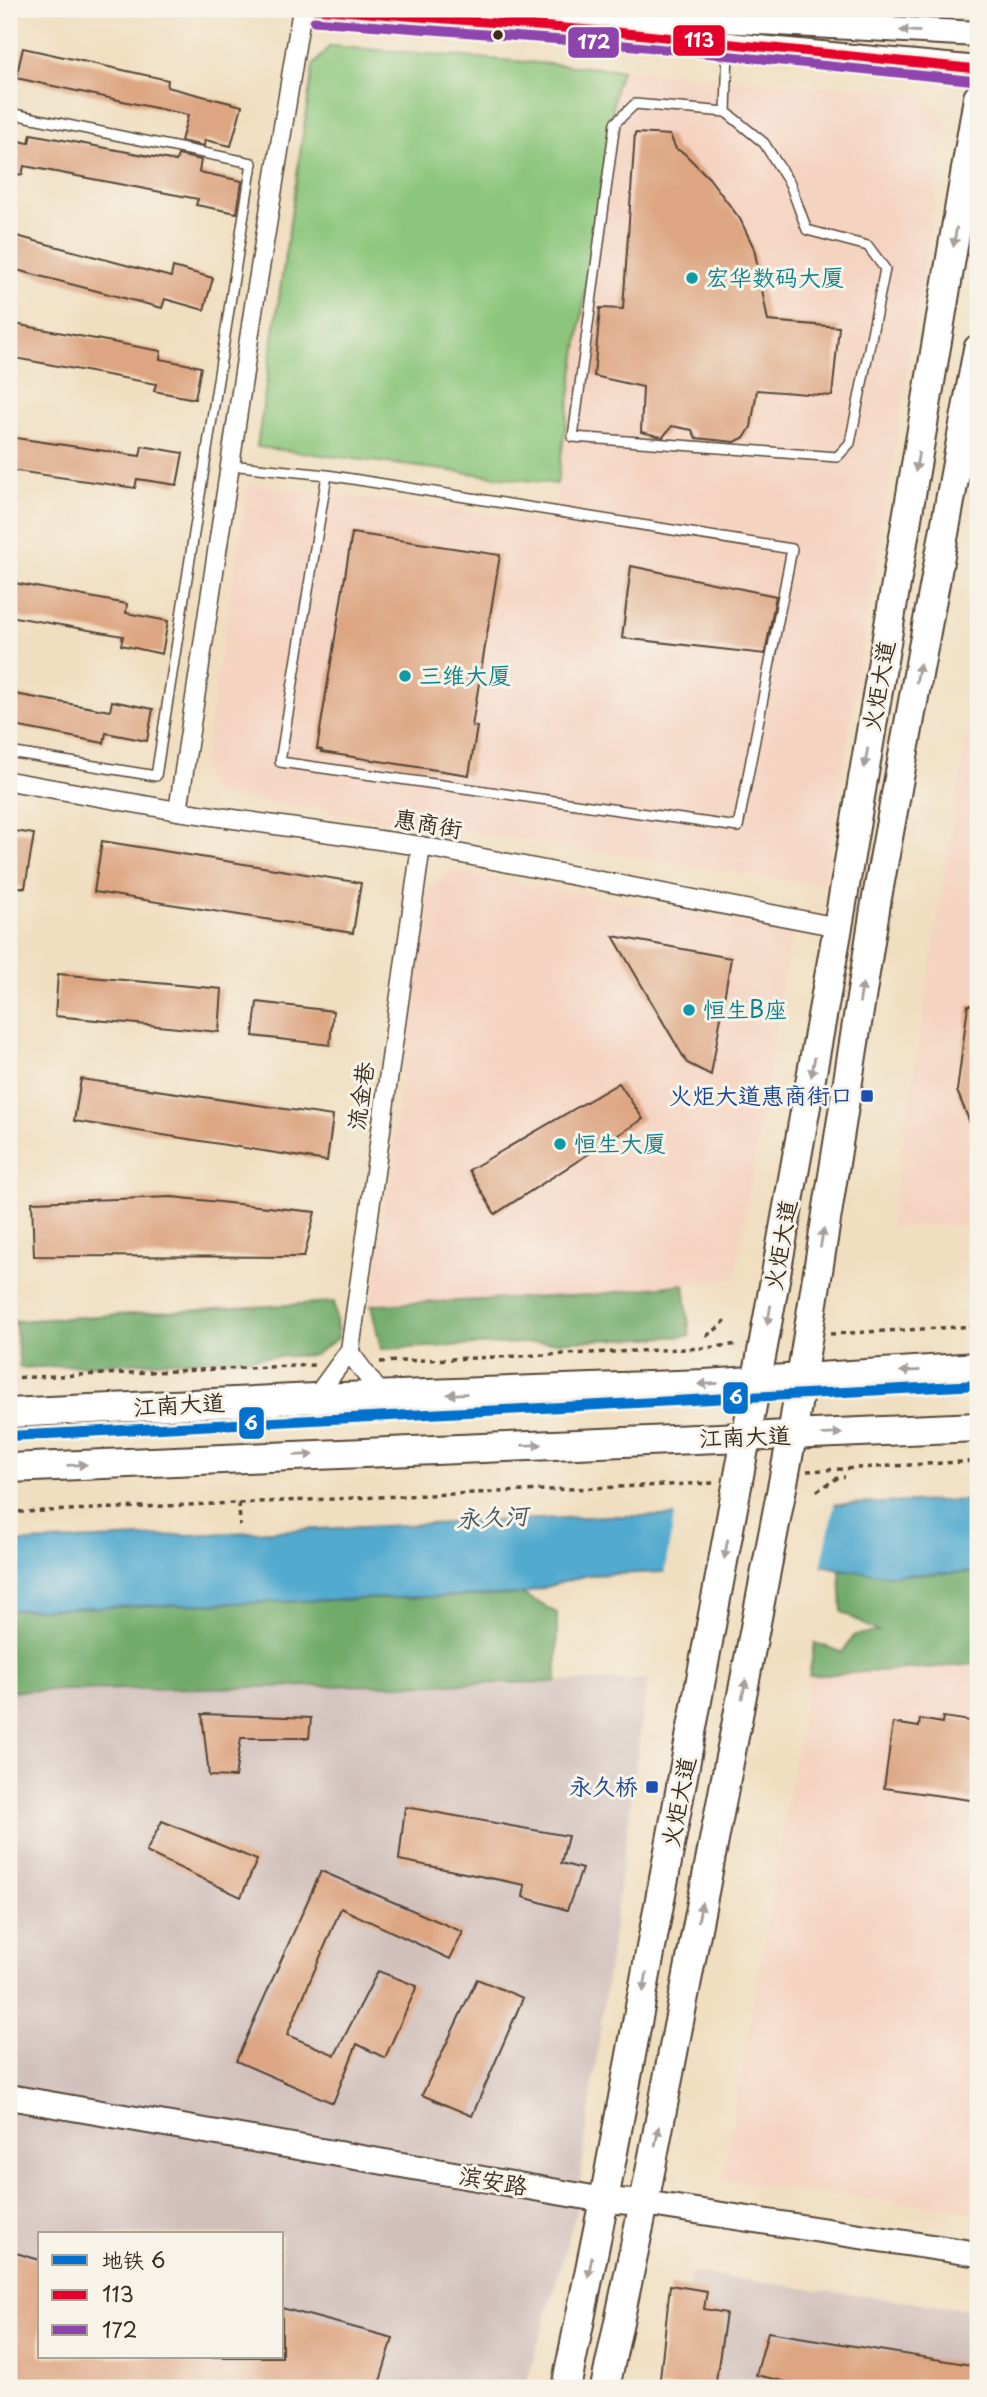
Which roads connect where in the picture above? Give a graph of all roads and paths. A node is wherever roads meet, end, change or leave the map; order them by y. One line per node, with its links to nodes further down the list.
1 (302, 9): 12 (street)
2 (315, 9): 6 (main road)
3 (532, 9): 4 (main road)
4 (615, 12): 5 (main road, one-way to 4)
5 (978, 34)
6 (728, 45): 7 (main road); 9 (lane)
7 (978, 69)
8 (978, 98): 18 (main road, 火炬大道, one-way to 18)
9 (726, 111): 9 (lane)
10 (9, 113): 14 (lane)
11 (978, 349): 22 (main road, 火炬大道, one-way to 11)
12 (229, 465): 13 (lane); 16 (street)
13 (327, 475): 13 (lane)
14 (9, 752)
15 (9, 781): 16 (street, 惠商街)
16 (178, 811): 17 (street, 惠商街)
17 (421, 846): 18 (street, 惠商街); 24 (street, 流金巷)
18 (838, 927): 23 (main road, 火炬大道, one-way to 23)
19 (726, 1320): 21 (path)
20 (978, 1326): 22 (path)
21 (706, 1335)
22 (806, 1337): 27 (main road, 火炬大道)
23 (764, 1341): 24 (path); 28 (main road, 火炬大道)
24 (350, 1360): 26 (path); 29 (street); 30 (street)
25 (978, 1367): 27 (main road, 江南大道, one-way to 27)
26 (9, 1378)
27 (801, 1378): 28 (main road, 江南大道); 34 (main road, 火炬大道)
28 (757, 1381): 29 (main road, 江南大道, one-way to 29); 33 (main road, 火炬大道)
29 (383, 1397): 30 (main road, 江南大道)
30 (314, 1398): 31 (main road, 江南大道)
31 (9, 1413)
32 (978, 1427): 34 (main road, 江南大道, one-way to 32)
33 (745, 1436): 34 (main road, 江南大道); 36 (main road, 江南大道, one-way to 33); 39 (main road, 火炬大道)
34 (792, 1436): 38 (main road, 火炬大道)
35 (978, 1461): 38 (path)
36 (9, 1468)
37 (845, 1477): 40 (path)
38 (782, 1486): 46 (main road, 火炬大道, one-way to 38)
39 (736, 1488): 41 (path); 45 (main road, 火炬大道, one-way to 45)
40 (817, 1491)
41 (239, 1502): 42 (path); 43 (path)
42 (9, 1510)
43 (240, 1526)
44 (9, 2097): 45 (main road, 滨安路)
45 (604, 2200): 46 (main road, 滨安路); 48 (main road, 火炬大道, one-way to 48)
46 (644, 2203): 47 (main road, 滨安路); 49 (main road, 火炬大道)
47 (978, 2254)
48 (566, 2388)
49 (605, 2388)

